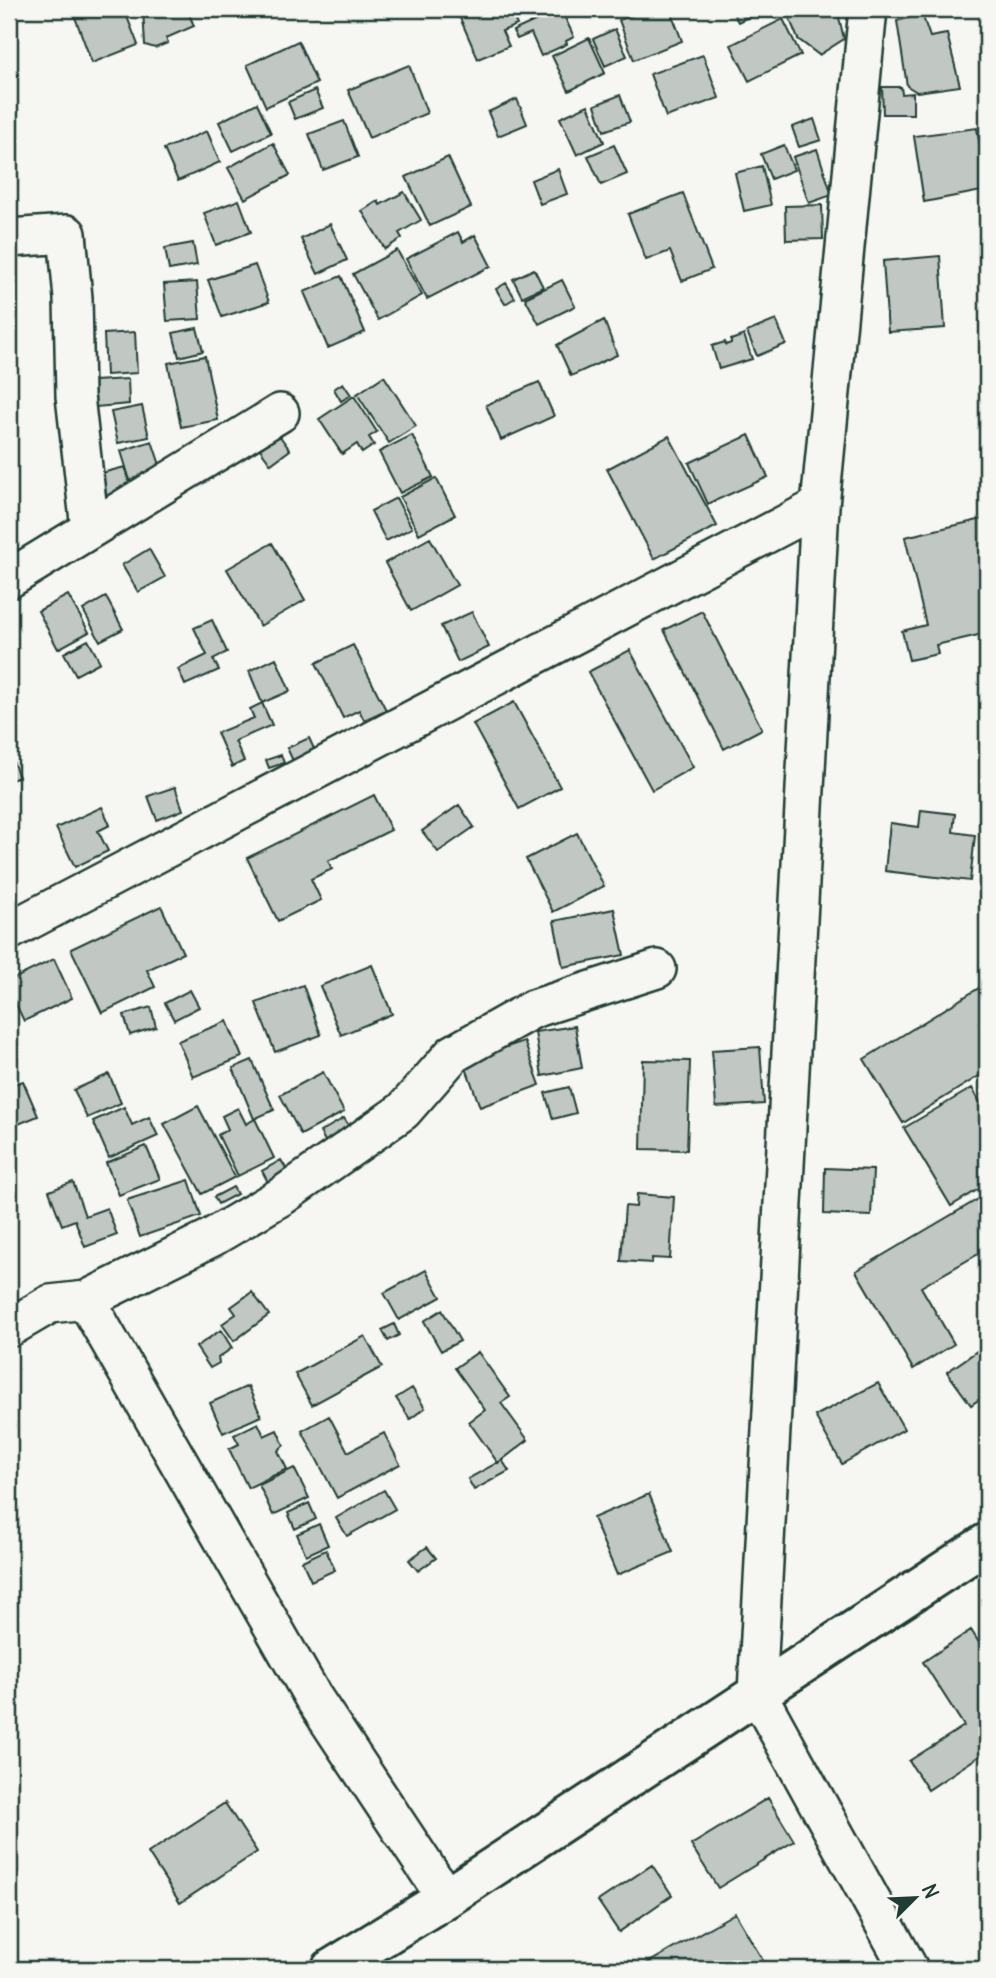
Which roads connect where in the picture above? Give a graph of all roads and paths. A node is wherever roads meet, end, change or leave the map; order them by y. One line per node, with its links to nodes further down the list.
1 (867, 9): 4 (street)
2 (9, 238): 5 (street)
3 (280, 413): 5 (street)
4 (820, 506): 7 (street); 12 (street)
5 (90, 529): 6 (street)
6 (9, 579)
7 (9, 931)
8 (657, 969): 9 (street)
9 (86, 1300): 10 (street); 13 (street)
10 (9, 1328)
11 (987, 1543): 12 (main road)
12 (757, 1693): 13 (main road); 15 (street)
13 (446, 1898): 14 (main road)
14 (331, 1969)
15 (909, 1969)

